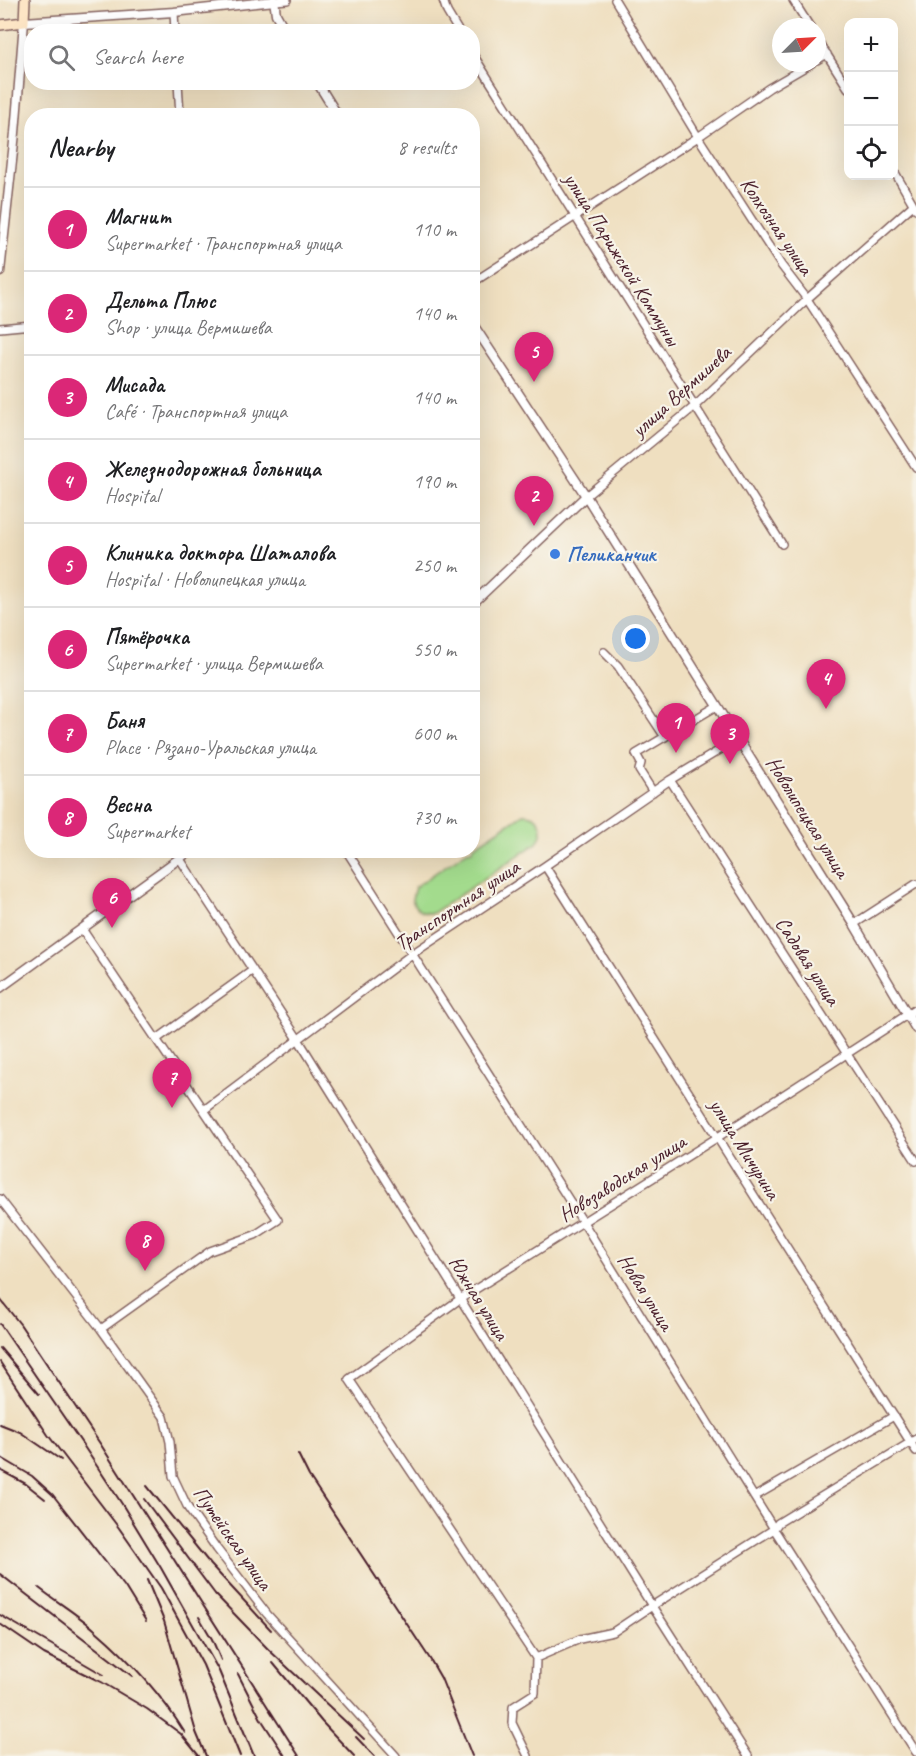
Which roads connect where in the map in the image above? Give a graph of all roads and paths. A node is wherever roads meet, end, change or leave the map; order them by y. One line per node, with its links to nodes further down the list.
1 (25, 0): 9 (main road)
2 (287, 0): 6 (street)
3 (443, 0): 12 (street)
4 (615, 0): 22 (street, Колхозная улица)
5 (793, 0): 8 (street)
6 (274, 1): 7 (street); 11 (street)
7 (174, 12): 9 (street); 10 (street)
8 (804, 18)
9 (24, 22): 13 (main road); 26 (street)
10 (175, 24)
11 (282, 24)
12 (454, 24)
13 (0, 25)
14 (826, 54): 17 (street)
15 (480, 66): 25 (street, улица Парижской Коммуны)
16 (797, 72): 22 (street)
17 (844, 81)
18 (178, 90): 20 (street)
19 (323, 90): 21 (street)
20 (180, 108)
21 (333, 108)
22 (698, 137): 25 (street); 28 (street, Колхозная улица)
23 (898, 178): 24 (street)
24 (915, 207): 28 (street, улица Вермишева)
25 (576, 216): 27 (street); 32 (street, улица Парижской Коммуны)
26 (0, 272)
27 (480, 278)
28 (807, 299): 32 (street, улица Вермишева); 33 (street, Колхозная улица)
29 (24, 326): 30 (street)
30 (0, 328)
31 (480, 335): 34 (street, Новолипецкая улица)
32 (695, 406): 34 (street, улица Вермишева); 35 (street, улица Парижской Коммуны)
33 (916, 466)
34 (586, 496): 36 (street, улица Вермишева); 38 (street, Новолипецкая улица)
35 (782, 544)
36 (480, 596)
37 (604, 652): 39 (street)
38 (717, 706): 39 (street); 40 (street, Новолипецкая улица)
39 (664, 737): 42 (street)
40 (738, 739): 41 (street, Транспортная улица); 47 (street, Новолипецкая улица)
41 (670, 780): 42 (street, Транспортная улица); 57 (street, Садовая улица)
42 (653, 792): 45 (street, Транспортная улица)
43 (351, 858): 49 (street, Новая улица)
44 (180, 859): 48 (street); 50 (street, Южная улица)
45 (545, 866): 49 (street, Транспортная улица); 59 (street, улица Мичурина)
46 (916, 884): 47 (street)
47 (854, 924): 53 (street, Новолипецкая улица)
48 (82, 929): 51 (street); 55 (street)
49 (412, 954): 56 (street, Транспортная улица); 62 (street, Новая улица)
50 (253, 970): 55 (street); 56 (street, Южная улица)
51 (0, 988)
52 (916, 1009): 53 (street, Новозаводская улица)
53 (906, 1015): 54 (street, Новолипецкая улица); 57 (street, Новозаводская улица)
54 (916, 1029)
55 (157, 1039): 58 (street)
56 (298, 1039): 58 (street, Транспортная улица); 63 (street, Южная улица)
57 (848, 1053): 59 (street, Новозаводская улица); 60 (street, Садовая улица)
58 (204, 1110): 64 (street)
59 (718, 1137): 62 (street, Новозаводская улица); 65 (street, улица Мичурина)
60 (916, 1161)
61 (0, 1199): 64 (street, Путейская улица)
62 (584, 1222): 63 (street, Новозаводская улица); 68 (street, Новая улица)
63 (460, 1299): 70 (street, Южная улица); 71 (street, Новозаводская улица)
64 (101, 1329): 73 (street, Путейская улица)
65 (894, 1416): 66 (street, улица Мичурина); 68 (street)
66 (913, 1441): 67 (street, улица Мичурина); 69 (street)
67 (916, 1451)
68 (754, 1497): 69 (street, Новая улица)
69 (774, 1529): 70 (street); 72 (street, Новая улица)
70 (652, 1606): 71 (street); 75 (street, Южная улица)
71 (536, 1658): 74 (street)
72 (916, 1752)
73 (396, 1756)
74 (528, 1756)
75 (748, 1756)

